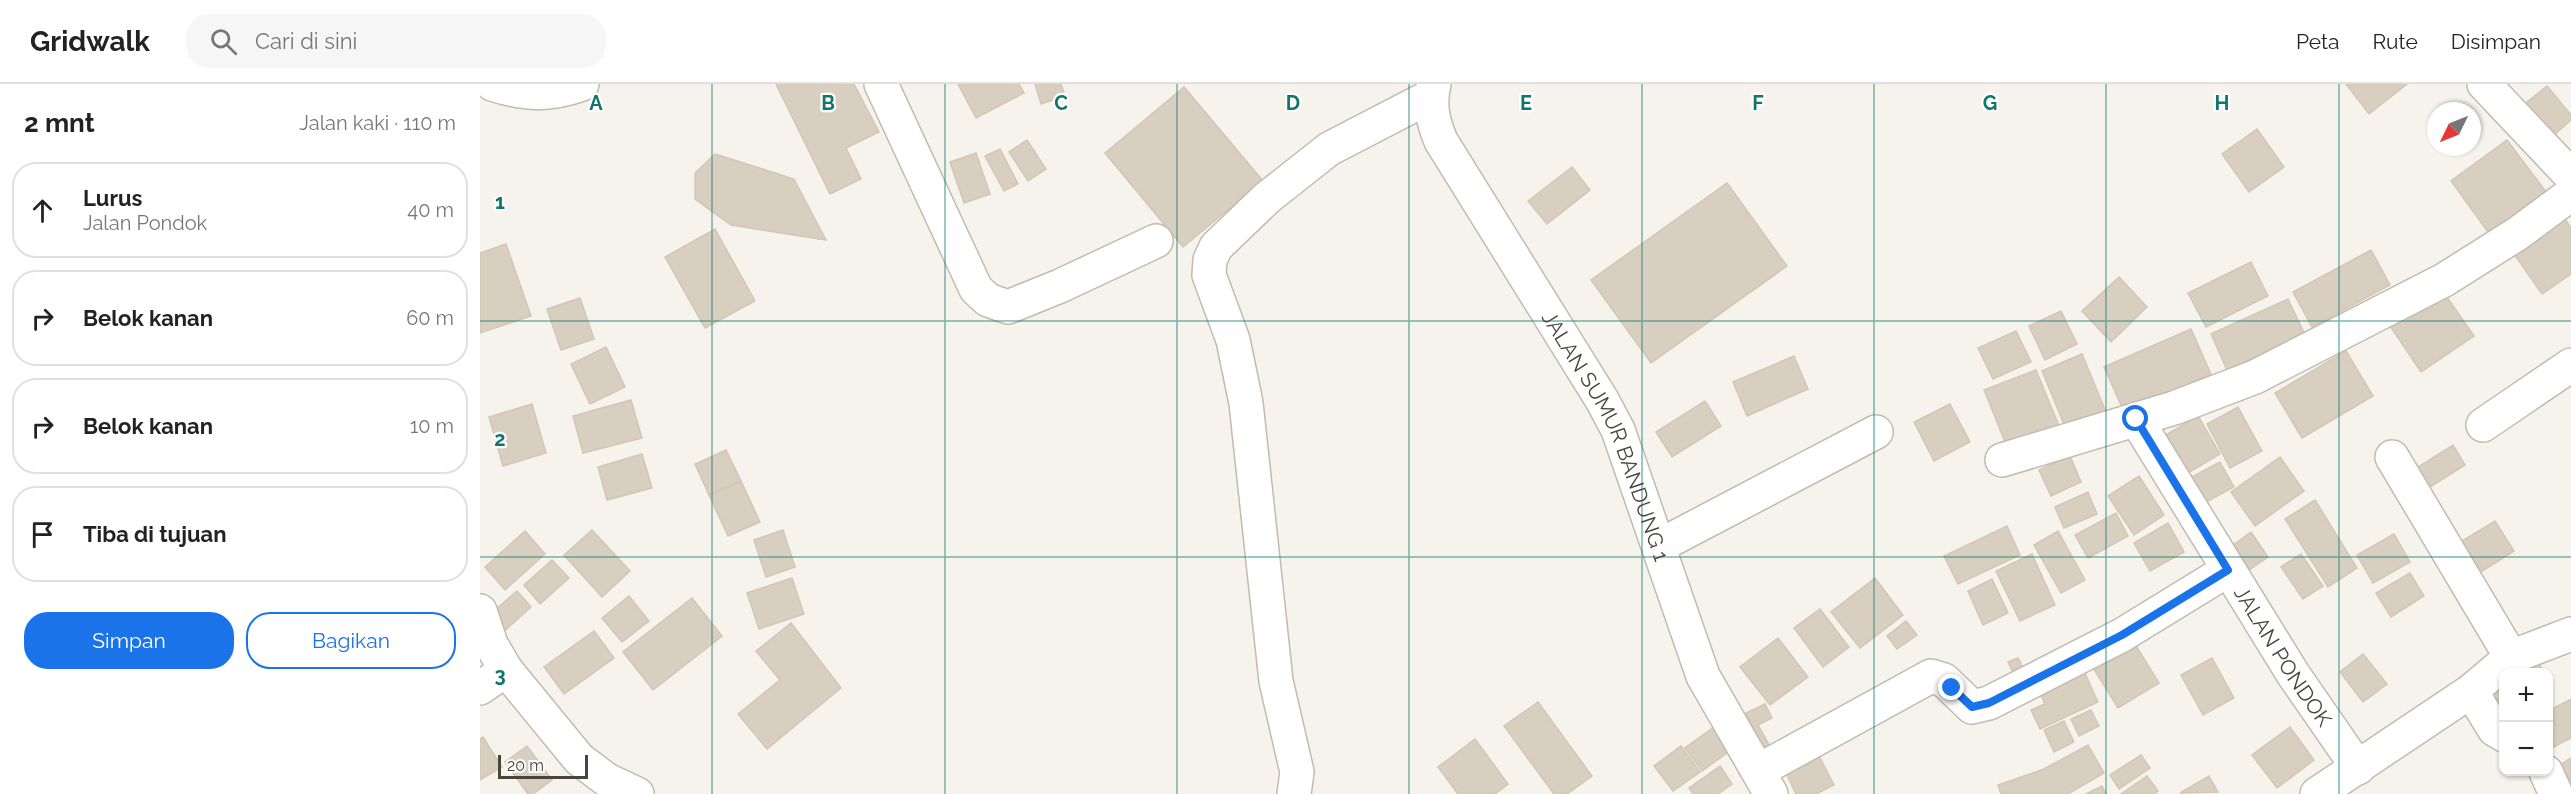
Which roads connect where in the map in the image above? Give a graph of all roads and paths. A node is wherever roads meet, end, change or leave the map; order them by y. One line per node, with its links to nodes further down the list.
1 (492, 84): 2 (street)
2 (582, 84)
3 (881, 84): 7 (street)
4 (2484, 84): 6 (street)
5 (1433, 90): 14 (street, JALAN SUMUR BANDUNG 1); 27 (street)
6 (2570, 177): 9 (street)
7 (1156, 241)
8 (2571, 365): 10 (street)
9 (2136, 419): 13 (street); 15 (street, JALAN PONDOK)
10 (2483, 425)
11 (1876, 432): 14 (street)
12 (2392, 457): 18 (street)
13 (2002, 459)
14 (1659, 546): 25 (street, JALAN SUMUR BANDUNG 1)
15 (2228, 570): 23 (street, JALAN PONDOK); 25 (street)
16 (480, 611): 19 (street)
17 (2571, 634): 18 (street)
18 (2511, 657): 21 (street)
19 (506, 670): 20 (street); 26 (street)
20 (480, 688)
21 (2471, 692): 22 (street); 23 (street)
22 (2499, 732)
23 (2358, 768): 28 (street)
24 (2548, 776): 29 (street)
25 (1765, 783)
26 (637, 794)
27 (1294, 794)
28 (2317, 794)
29 (2556, 794)

